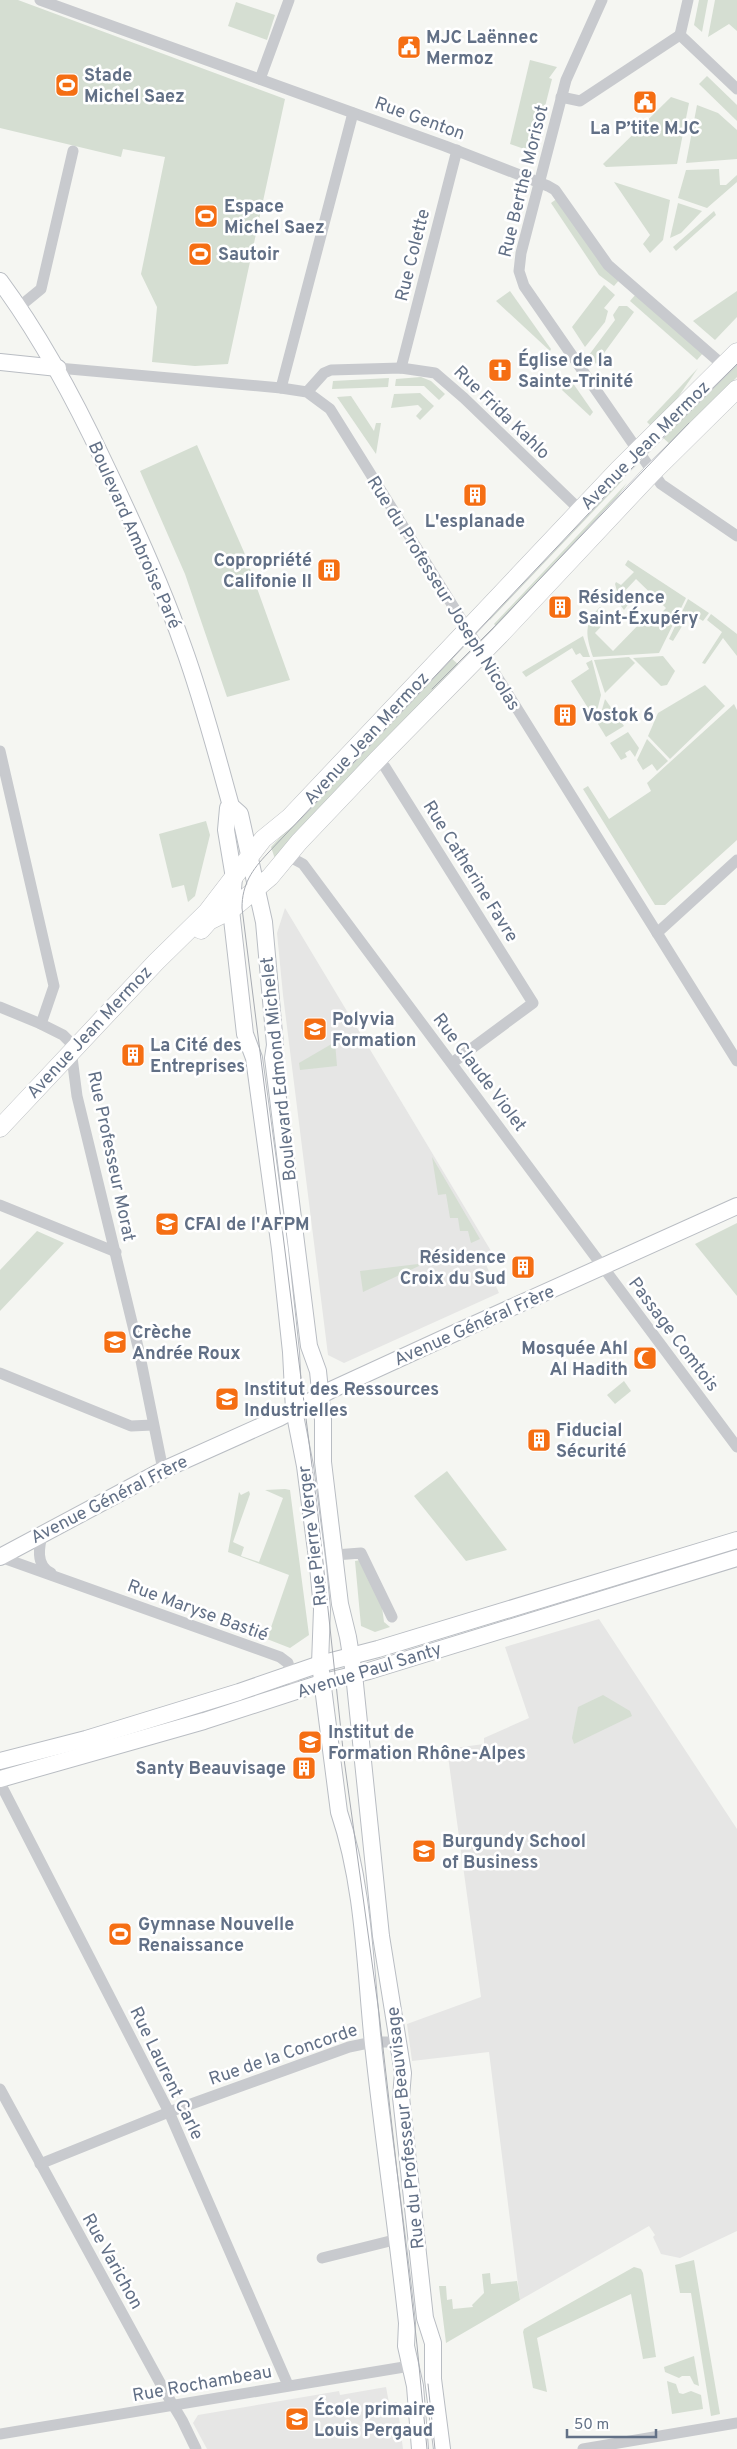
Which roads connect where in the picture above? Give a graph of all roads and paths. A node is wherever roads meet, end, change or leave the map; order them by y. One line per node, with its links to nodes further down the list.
1 (40, 0): 6 (street, Rue Genton)
2 (289, 0): 6 (street)
3 (602, 0): 8 (street, Rue Berthe Morisot)
4 (688, 0): 5 (street)
5 (680, 35): 7 (street); 8 (street)
6 (260, 79): 9 (street, Rue Genton)
7 (737, 89)
8 (561, 97): 12 (street, Rue Berthe Morisot)
9 (353, 113): 10 (street, Rue Genton); 20 (street)
10 (456, 150): 12 (street, Rue Genton); 19 (street, Rue Colette)
11 (73, 151): 14 (street)
12 (539, 181): 17 (street, Rue Genton); 23 (street, Rue Berthe Morisot)
13 (0, 281): 14 (street, Boulevard Ambroise Paré)
14 (19, 307): 18 (street, Boulevard Ambroise Paré)
15 (737, 352): 17 (main road, Avenue Jean Mermoz)
16 (0, 362): 18 (street, Rue du Professeur Joseph Nicolas)
17 (724, 366): 23 (main road, Avenue Jean Mermoz)
18 (58, 368): 20 (street, Rue du Professeur Joseph Nicolas); 31 (street, Boulevard Ambroise Paré)
19 (401, 368): 22 (street, Rue Frida Kahlo); 25 (street, Rue Frida Kahlo)
20 (281, 388): 22 (street, Rue du Professeur Joseph Nicolas)
21 (737, 389): 24 (main road, Avenue Jean Mermoz)
22 (307, 392): 27 (street, Rue du Professeur Joseph Nicolas)
23 (632, 443): 24 (street, Rue Berthe Morisot); 25 (main road, Avenue Jean Mermoz)
24 (652, 473): 26 (street, Rue Berthe Morisot); 28 (main road, Avenue Jean Mermoz)
25 (580, 510): 27 (main road, Avenue Jean Mermoz)
26 (737, 536)
27 (466, 629): 28 (street, Rue du Professeur Joseph Nicolas); 32 (main road, Avenue Jean Mermoz)
28 (481, 653): 30 (main road, Avenue Jean Mermoz); 38 (street, Rue du Professeur Joseph Nicolas)
29 (0, 751): 40 (street)
30 (377, 760): 33 (main road, Avenue Jean Mermoz); 43 (street, Rue Catherine Favre)
31 (231, 806): 32 (street, Boulevard Ambroise Paré); 35 (street, Boulevard Ambroise Paré)
32 (249, 856): 35 (main road, Avenue Jean Mermoz); 36 (street, Boulevard Edmond Michelet)
33 (288, 856): 36 (main road, Avenue Jean Mermoz); 43 (street, Rue Claude Violet)
34 (737, 860): 38 (street)
35 (234, 878): 37 (street, Boulevard Edmond Michelet); 41 (main road, Avenue Jean Mermoz)
36 (257, 890): 37 (main road, Avenue Jean Mermoz); 51 (street, Boulevard Edmond Michelet)
37 (231, 910): 41 (main road, Avenue Jean Mermoz); 52 (street, Boulevard Edmond Michelet)
38 (657, 933): 42 (street, Rue du Professeur Joseph Nicolas)
39 (0, 1007): 40 (street, Rue Professeur Morat)
40 (41, 1024): 41 (street, Rue Professeur Morat)
41 (73, 1058): 44 (main road, Avenue Jean Mermoz); 45 (main road, Avenue Jean Mermoz); 48 (street, Rue Professeur Morat)
42 (737, 1061)
43 (452, 1064): 49 (street, Rue Claude Violet)
44 (0, 1128)
45 (0, 1143)
46 (0, 1205): 48 (street)
47 (737, 1206): 49 (street, Avenue Général Frère)
48 (116, 1252): 53 (street, Rue Professeur Morat)
49 (602, 1267): 51 (street, Avenue Général Frère); 54 (street, Passage Comtois)
50 (0, 1373): 53 (street)
51 (321, 1396): 52 (street, Avenue Général Frère); 58 (street, Rue Pierre Verger)
52 (294, 1410): 55 (street, Avenue Général Frère); 66 (street, Rue Pierre Verger)
53 (153, 1425): 55 (street, Rue Professeur Morat)
54 (737, 1447)
55 (163, 1470): 56 (street, Avenue Général Frère)
56 (43, 1532): 59 (street, Avenue Général Frère); 61 (street, Rue Maryse Bastié)
57 (737, 1540): 63 (street, Avenue Paul Santy)
58 (335, 1555): 62 (street, Rue Pierre Verger); 65 (street, Rue Pierre Verger)
59 (0, 1557): 61 (street, Rue Maryse Bastié)
60 (737, 1558): 64 (street, Avenue Paul Santy)
61 (68, 1582): 67 (street, Rue Maryse Bastié)
62 (392, 1617)
63 (463, 1624): 64 (street); 65 (street, Avenue Paul Santy)
64 (462, 1642): 68 (street, Avenue Paul Santy)
65 (351, 1657): 66 (street, Avenue Paul Santy); 68 (street, Rue du Professeur Beauvisage)
66 (320, 1664): 67 (street, Avenue Paul Santy); 69 (street, Rue du Professeur Beauvisage)
67 (292, 1673): 70 (street); 71 (street, Avenue Paul Santy)
68 (354, 1674): 69 (street, Avenue Paul Santy); 74 (street, Rue du Professeur Beauvisage)
69 (324, 1682): 70 (street, Avenue Paul Santy); 73 (street, Rue du Professeur Beauvisage)
70 (296, 1691): 72 (street, Avenue Paul Santy)
71 (0, 1761)
72 (0, 1781): 76 (street, Rue Laurent Carle)
73 (373, 2042): 74 (street, Rue de la Concorde); 76 (street, Rue de la Concorde); 78 (street, Rue du Professeur Beauvisage)
74 (399, 2042): 87 (street, Rue du Professeur Beauvisage)
75 (0, 2089): 77 (street, Rue Varichon)
76 (169, 2112): 77 (street, Rue de la Concorde); 81 (street, Rue Laurent Carle)
77 (40, 2164): 82 (street, Rue Varichon)
78 (398, 2238): 79 (street); 80 (street, Rue du Professeur Beauvisage)
79 (322, 2258)
80 (410, 2364): 81 (street, Rue Rochambeau); 86 (street, Rue du Professeur Beauvisage)
81 (288, 2385): 82 (street, Rue Rochambeau)
82 (174, 2406): 84 (street, Rue Rochambeau); 85 (street, Rue Varichon)
83 (737, 2423): 88 (street)
84 (0, 2434)
85 (196, 2449)
86 (420, 2449)
87 (442, 2449)
88 (583, 2449)

